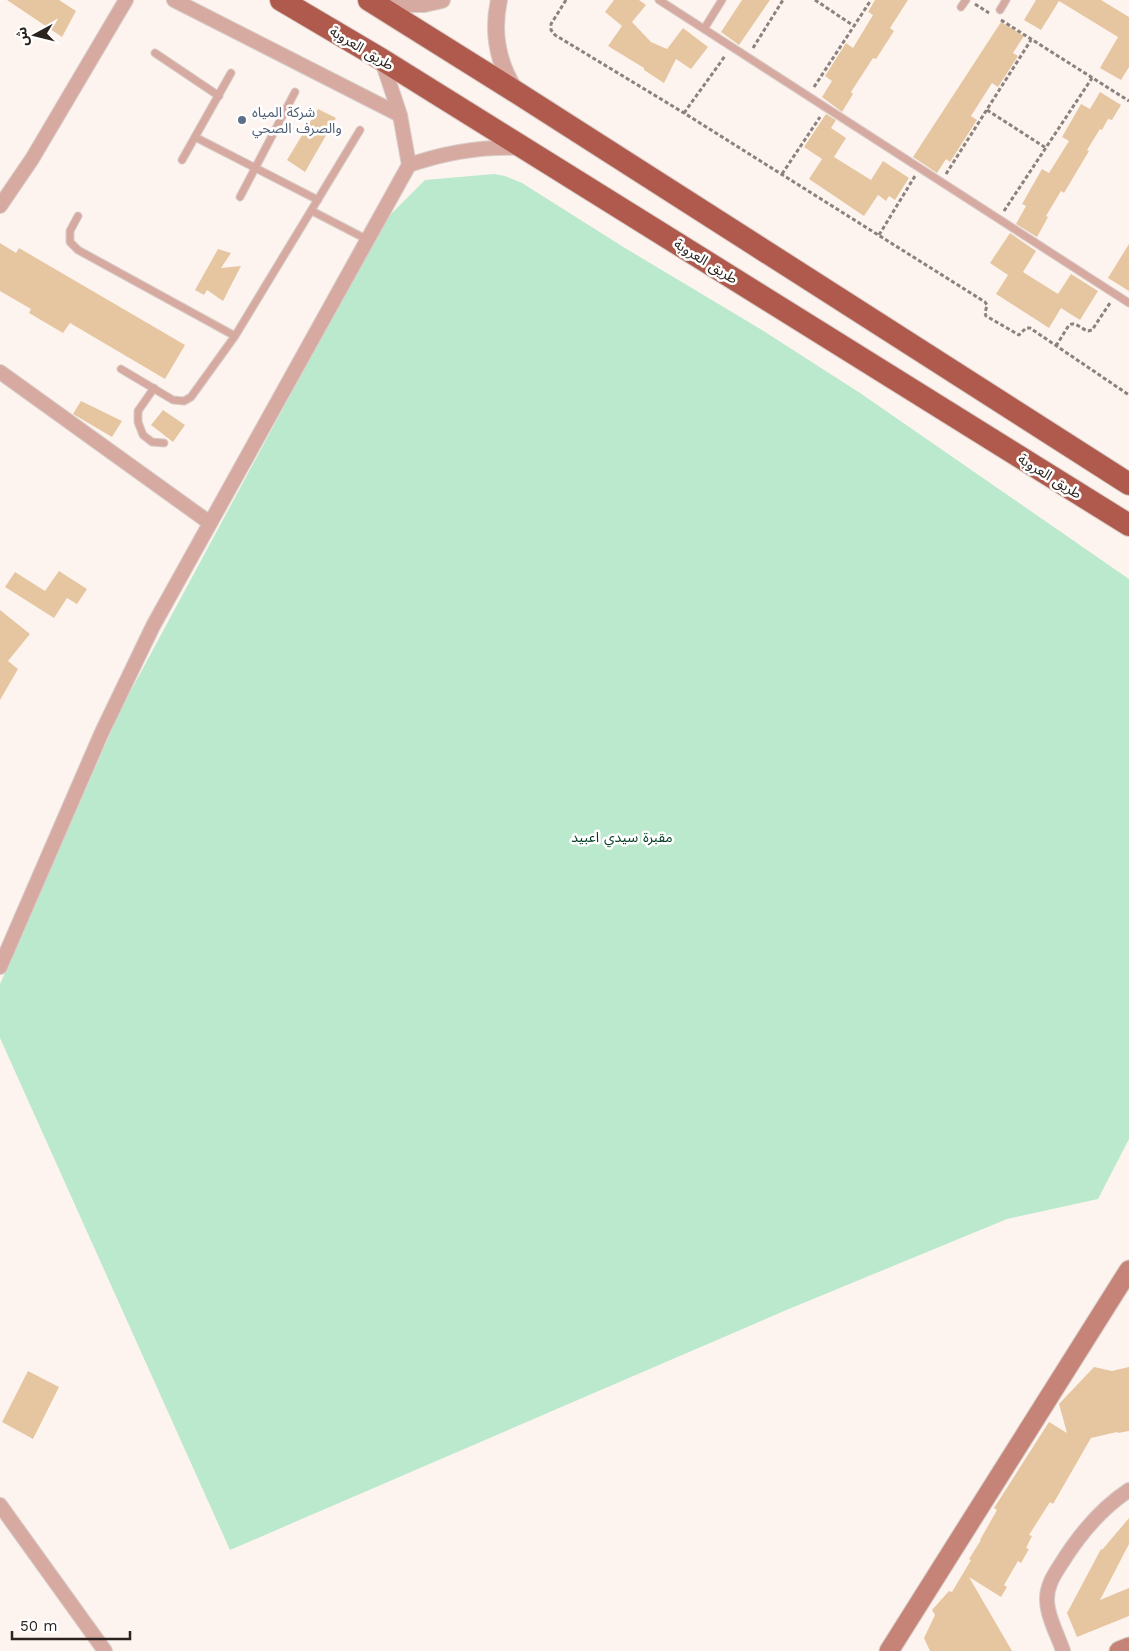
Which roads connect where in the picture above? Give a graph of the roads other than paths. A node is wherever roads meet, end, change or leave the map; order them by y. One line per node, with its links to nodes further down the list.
1 (126, 0): 29 (street)
2 (174, 0): 20 (street)
3 (281, 0): 15 (highway, طريق العروبة)
4 (442, 0): 10 (street)
5 (499, 0): 18 (street)
6 (659, 0): 13 (lane)
7 (722, 0): 13 (lane)
8 (967, 0): 11 (lane)
9 (1006, 0): 12 (lane)
10 (372, 2): 18 (highway)
11 (961, 7)
12 (1000, 10)
13 (704, 29): 33 (lane)
14 (154, 52): 19 (lane)
15 (381, 59): 20 (street); 23 (highway, طريق العروبة)
16 (231, 73): 19 (lane)
17 (295, 92): 26 (lane)
18 (516, 92): 39 (highway)
19 (219, 96): 22 (lane)
20 (400, 115): 25 (street)
21 (360, 130): 28 (lane)
22 (195, 137): 24 (lane); 26 (lane)
23 (525, 149): 25 (street); 41 (highway, طريق العروبة)
24 (182, 160)
25 (409, 165): 32 (street)
26 (256, 168): 27 (lane); 28 (lane)
27 (240, 196)
28 (318, 200): 30 (lane)
29 (0, 206)
30 (312, 212): 32 (lane); 34 (lane)
31 (78, 216): 34 (lane)
32 (368, 240): 40 (street)
33 (1129, 303)
34 (235, 336): 37 (lane)
35 (121, 369): 37 (lane)
36 (0, 372): 40 (street)
37 (154, 388): 38 (lane)
38 (164, 443)
39 (1129, 484)
40 (210, 523): 42 (street)
41 (1129, 525)
42 (0, 967)
43 (1129, 1270): 48 (main road)
44 (1129, 1490): 49 (street)
45 (0, 1505): 47 (street)
46 (1129, 1647): 50 (main road)
47 (106, 1651)
48 (889, 1651)
49 (1064, 1651)
50 (1119, 1651)

